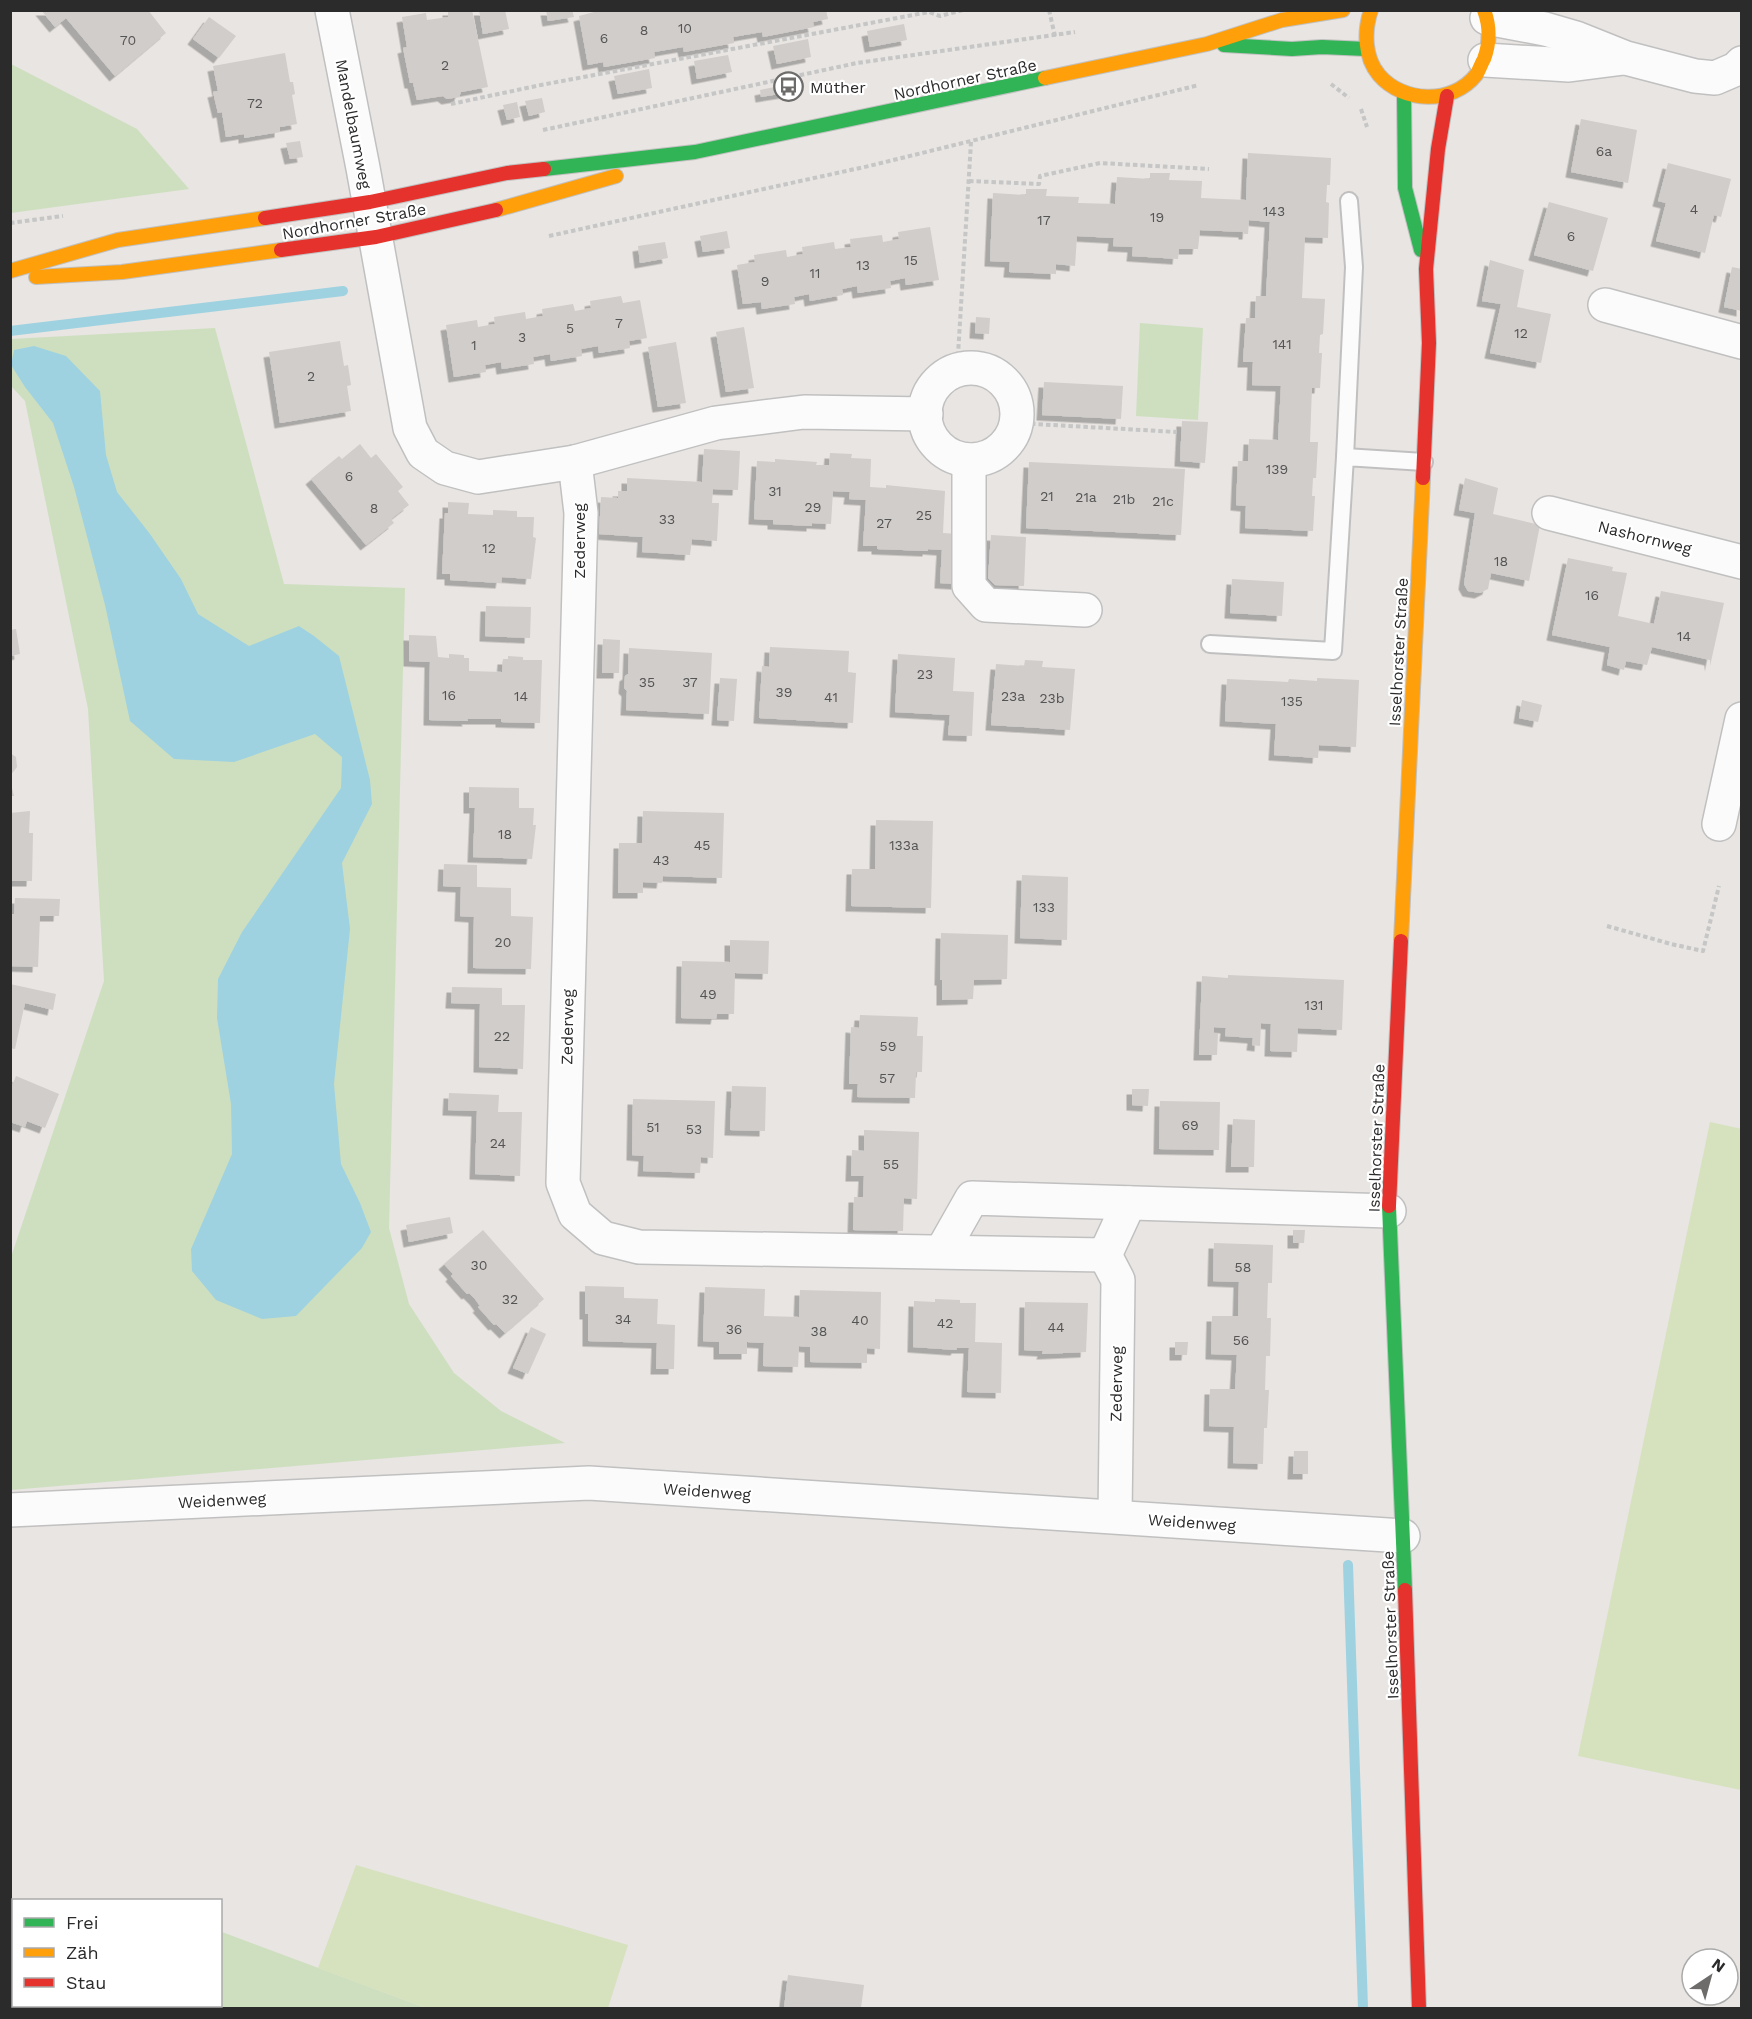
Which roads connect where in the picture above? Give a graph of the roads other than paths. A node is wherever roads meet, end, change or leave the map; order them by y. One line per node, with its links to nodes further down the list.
1 (332, 10): 14 (street, Mandelbaumweg)
2 (1343, 10): 5 (street, Nordhorner Straße)
3 (1371, 10): 6 (street)
4 (1486, 14): 7 (street); 8 (street)
5 (1207, 44): 6 (street, Nordhorner Straße); 12 (street, Nordhorner Straße)
6 (1366, 49): 10 (street)
7 (1626, 57): 8 (street); 9 (street)
8 (1485, 60): 11 (street)
9 (1740, 69)
10 (1404, 94): 11 (street); 16 (street, Isselhorster Straße)
11 (1447, 96): 16 (street, Isselhorster Straße)
12 (695, 152): 14 (street, Nordhorner Straße); 15 (street, Nordhorner Straße)
13 (1349, 201): 22 (lane)
14 (370, 202): 15 (street, Mandelbaumweg); 17 (street, Nordhorner Straße)
15 (376, 237): 18 (street, Nordhorner Straße); 24 (street)
16 (1426, 269): 25 (street, Isselhorster Straße)
17 (10, 271)
18 (10, 279)
19 (1605, 305): 20 (street)
20 (1742, 342)
21 (926, 414): 23 (street); 23 (street); 24 (street)
22 (1345, 457): 25 (lane); 29 (lane)
23 (969, 460): 28 (street)
24 (575, 462): 34 (street, Zederweg)
25 (1424, 462): 33 (street, Isselhorster Straße)
26 (1549, 513): 27 (street, Nashornweg)
27 (1742, 562)
28 (1085, 610)
29 (1210, 644)
30 (1742, 719): 31 (street)
31 (1719, 824)
32 (1130, 1203): 33 (street); 34 (street); 35 (street)
33 (1389, 1210): 38 (street, Isselhorster Straße)
34 (942, 1251): 35 (street, Zederweg)
35 (1105, 1255): 37 (street, Zederweg)
36 (10, 1510): 37 (street, Weidenweg)
37 (1115, 1516): 38 (street, Weidenweg)
38 (1403, 1536): 39 (street, Isselhorster Straße)
39 (1419, 2008)

